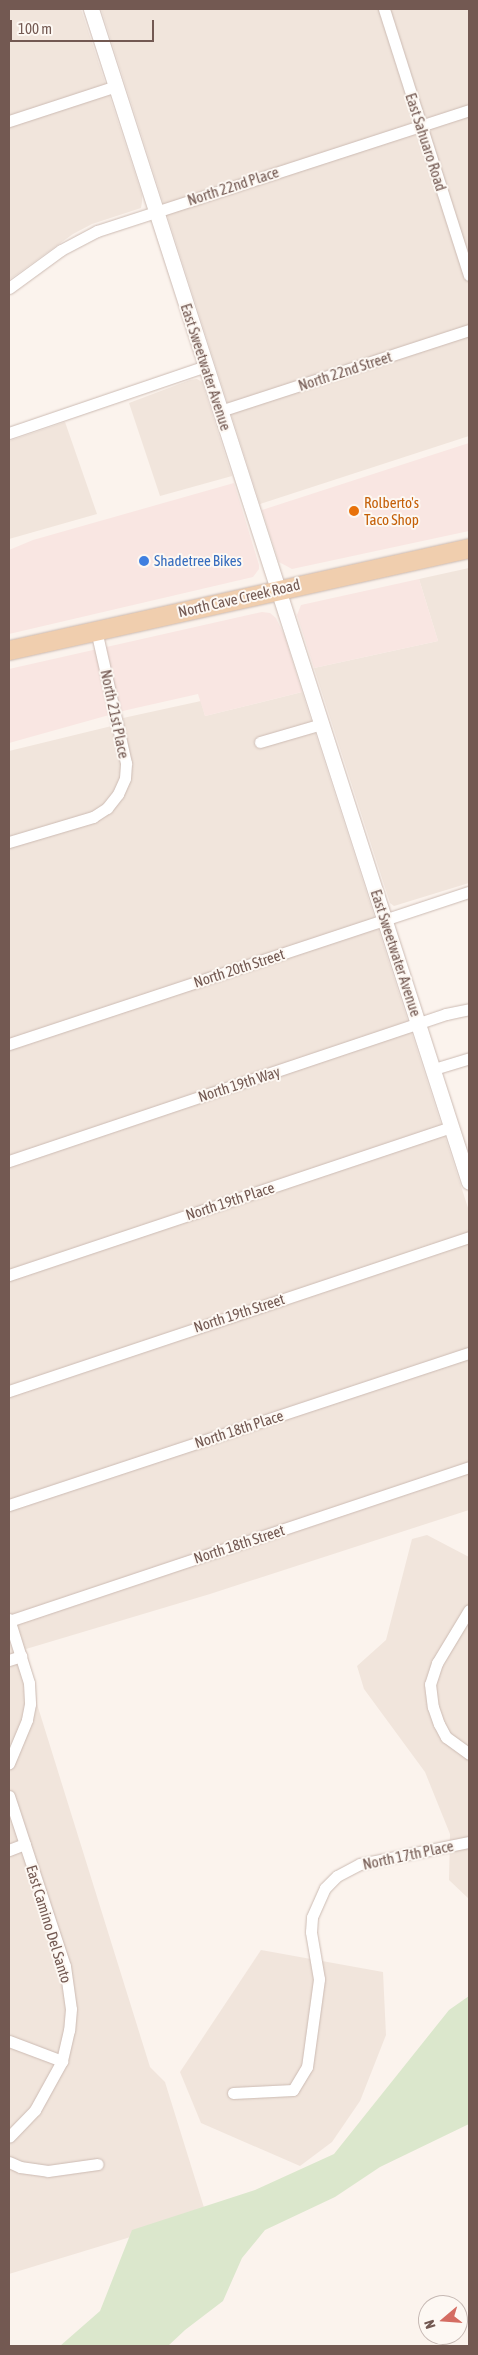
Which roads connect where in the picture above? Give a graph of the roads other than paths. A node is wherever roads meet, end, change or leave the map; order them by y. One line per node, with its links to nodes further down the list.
1 (384, 9): 6 (street, East Sahuaro Road)
2 (94, 10): 3 (street, East Sweetwater Avenue)
3 (116, 86): 5 (street); 7 (street, East Sweetwater Avenue)
4 (469, 110): 6 (street, North 22nd Place)
5 (9, 121)
6 (421, 126): 7 (street, North 22nd Place); 8 (street, East Sahuaro Road)
7 (156, 210): 9 (street, North 22nd Place); 11 (street, East Sweetwater Avenue)
8 (469, 275)
9 (9, 288)
10 (469, 330): 12 (street, North 22nd Street)
11 (206, 366): 12 (street, East Sweetwater Avenue); 13 (street)
12 (220, 411): 15 (street, East Sweetwater Avenue)
13 (9, 434)
14 (469, 548): 15 (main road, North Cave Creek Road)
15 (278, 590): 16 (main road, North Cave Creek Road); 18 (street, East Sweetwater Avenue)
16 (96, 630): 17 (main road, North Cave Creek Road); 20 (street, North 21st Place)
17 (9, 650)
18 (322, 724): 19 (street); 22 (street, East Sweetwater Avenue)
19 (260, 742)
20 (9, 842)
21 (469, 892): 22 (street, North 20th Street)
22 (386, 920): 24 (street, East Sweetwater Avenue); 25 (street, North 20th Street)
23 (469, 1008): 24 (street, North 19th Way)
24 (418, 1024): 27 (street, East Sweetwater Avenue); 29 (street, North 19th Way)
25 (9, 1044)
26 (469, 1058): 27 (street)
27 (434, 1069): 28 (street, East Sweetwater Avenue)
28 (452, 1127): 30 (street, East Sweetwater Avenue); 32 (street, North 19th Place)
29 (9, 1161)
30 (469, 1182)
31 (469, 1237): 34 (street, North 19th Street)
32 (9, 1275)
33 (469, 1352): 36 (street, North 18th Place)
34 (9, 1391)
35 (469, 1467): 38 (street, North 18th Street)
36 (9, 1505)
37 (469, 1610): 41 (street)
38 (9, 1620): 39 (street)
39 (21, 1656): 40 (street); 42 (street)
40 (9, 1660)
41 (469, 1754)
42 (9, 1763)
43 (9, 1796): 45 (street, East Camino Del Santo)
44 (469, 1842): 49 (street, North 17th Place)
45 (24, 1844): 46 (street, East Camino Del Santo); 48 (street, East Camino Del Santo)
46 (9, 1850)
47 (9, 2042): 48 (street)
48 (62, 2061): 50 (street, East Camino Del Santo)
49 (233, 2093)
50 (9, 2137)
51 (9, 2162): 52 (street)
52 (98, 2164)

